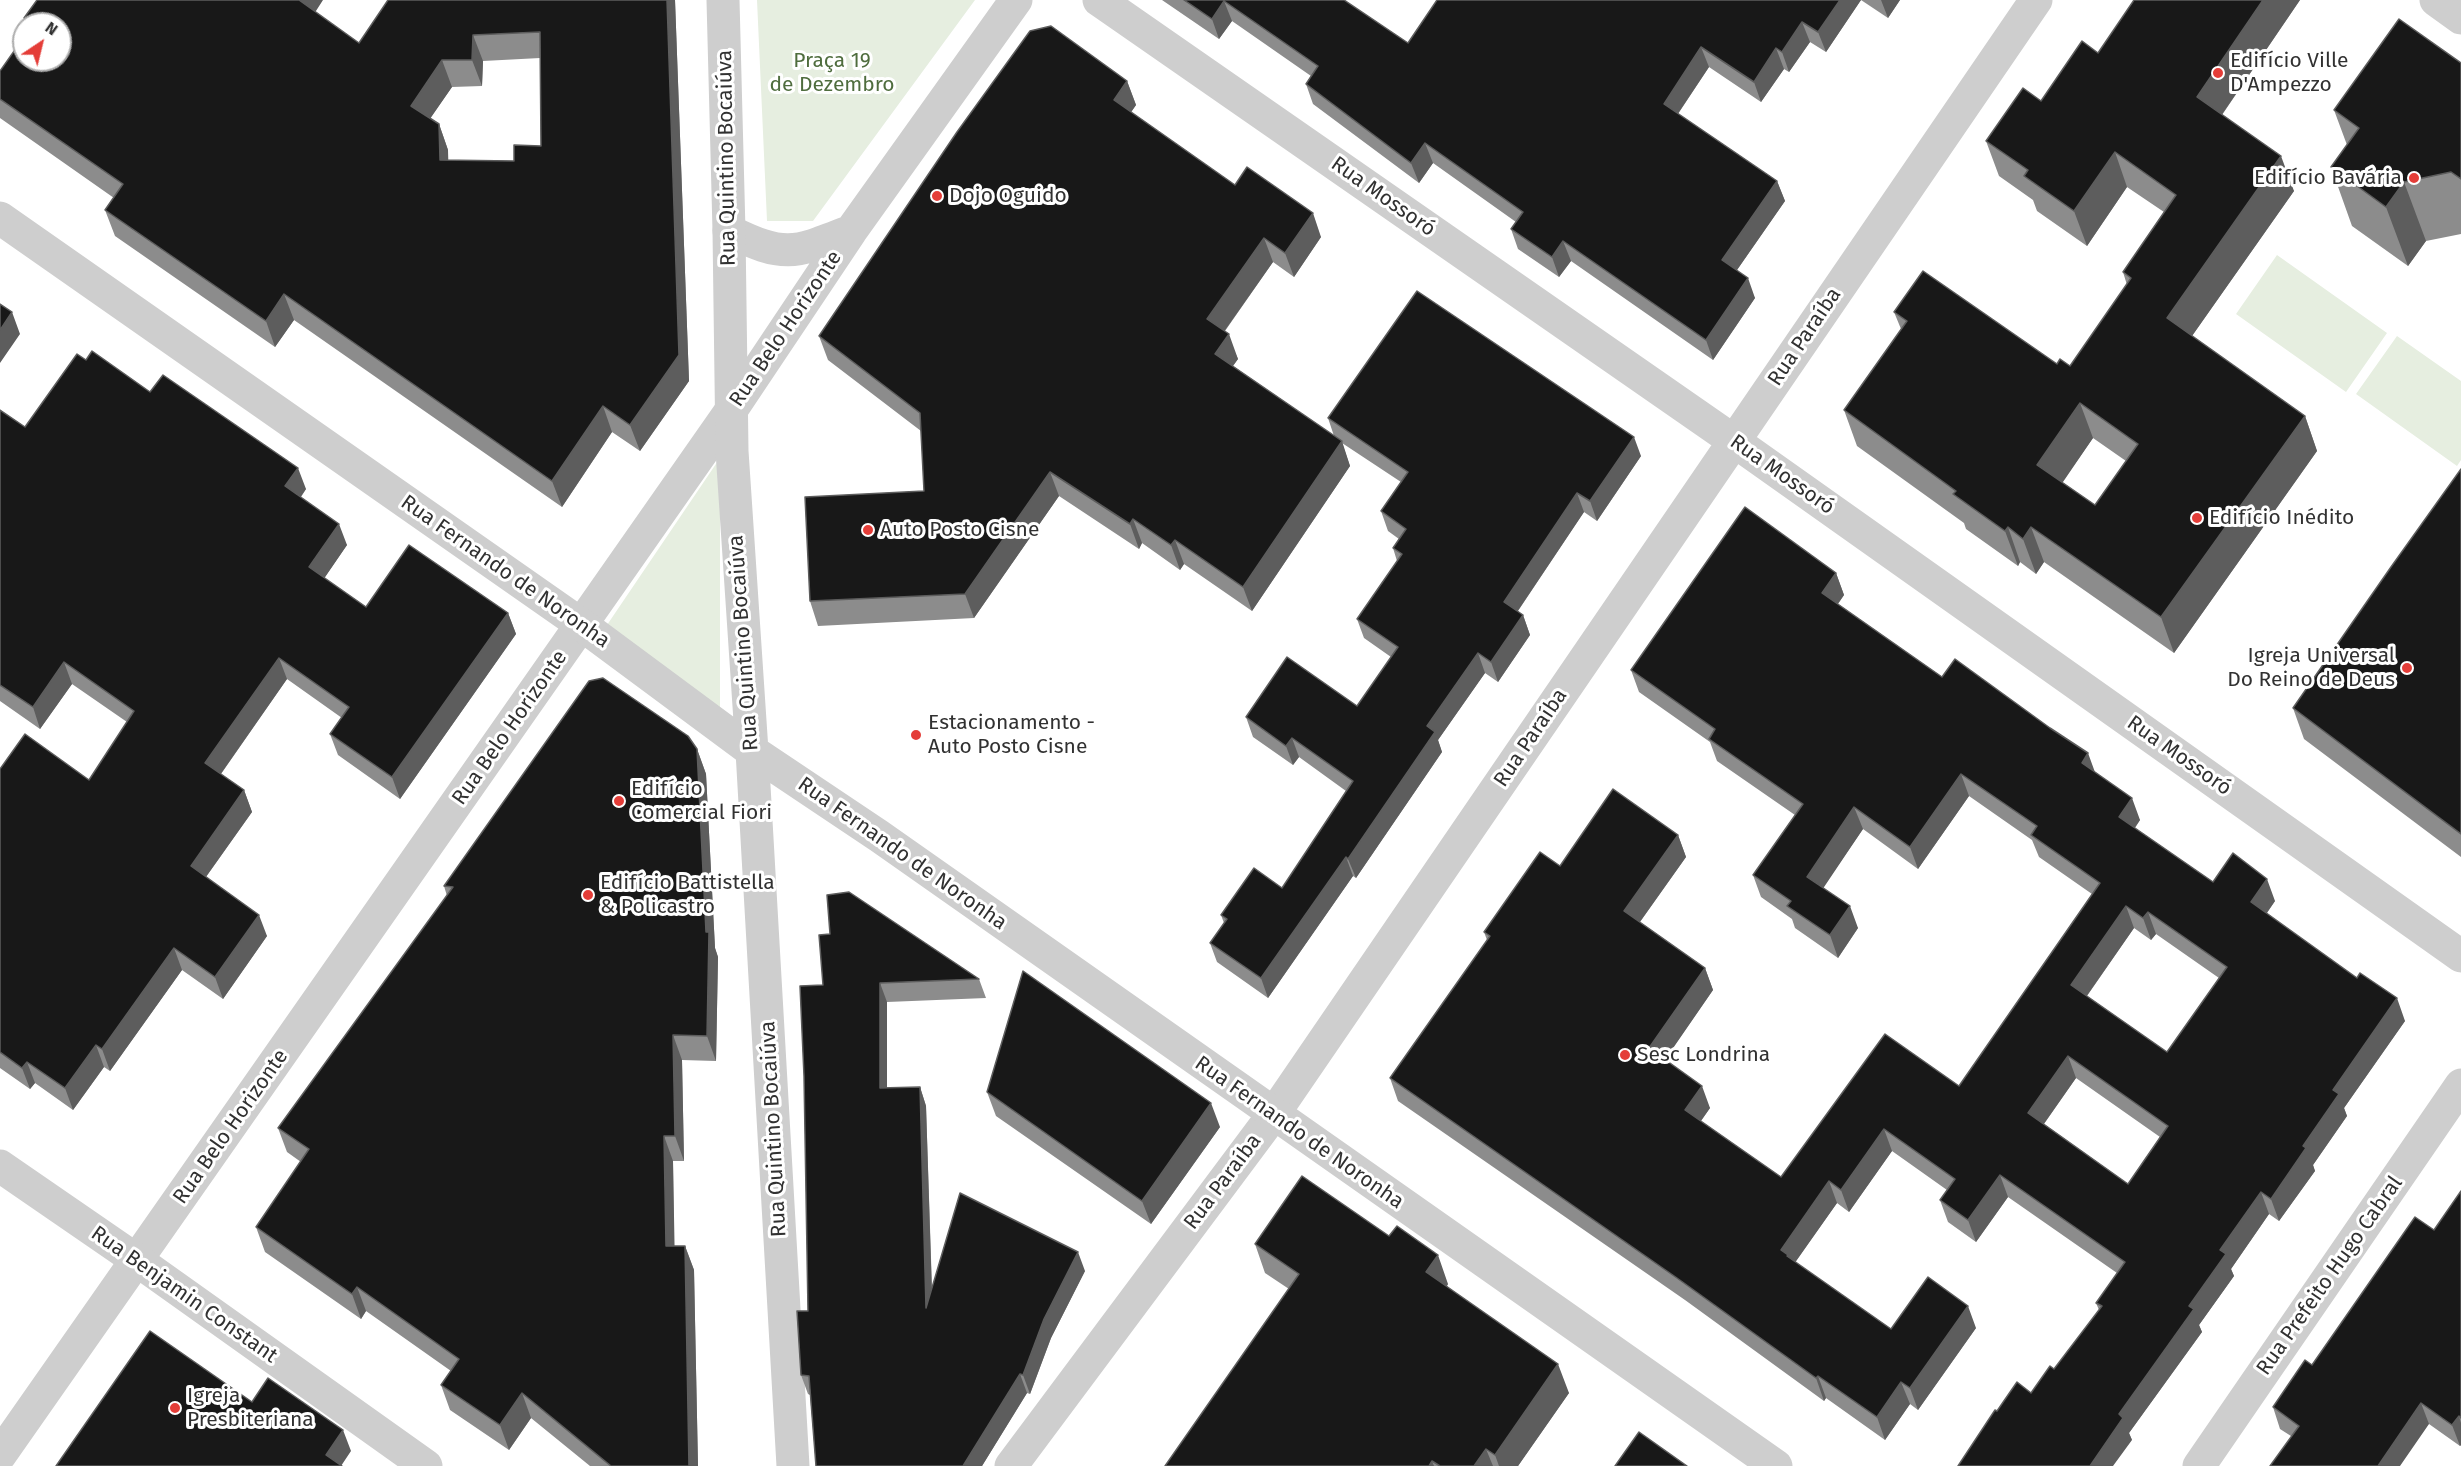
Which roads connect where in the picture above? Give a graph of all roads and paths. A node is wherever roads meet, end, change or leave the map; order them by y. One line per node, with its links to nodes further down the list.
1 (723, 0): 8 (street, Rua Quintino Bocaiúva)
2 (1016, 0): 9 (street, Rua Belo Horizonte)
3 (1099, 0): 11 (street, Rua Mossoró)
4 (2036, 0): 11 (street, Rua Paraíba)
5 (2436, 0): 6 (street)
6 (2461, 18)
7 (0, 218): 12 (street, Rua Fernando de Noronha)
8 (729, 231): 9 (street); 10 (street, Rua Quintino Bocaiúva)
9 (851, 231): 10 (street, Rua Belo Horizonte)
10 (730, 412): 12 (street, Rua Belo Horizonte); 13 (street, Rua Quintino Bocaiúva)
11 (1734, 441): 14 (street, Rua Mossoró); 16 (street, Rua Paraíba)
12 (582, 625): 13 (street, Rua Fernando de Noronha); 18 (street, Rua Belo Horizonte)
13 (752, 751): 16 (street, Rua Fernando de Noronha); 21 (street, Rua Quintino Bocaiúva)
14 (2461, 956)
15 (2461, 1085): 24 (street, Rua Prefeito Hugo Cabral)
16 (1274, 1115): 22 (street, Rua Paraíba); 23 (street, Rua Fernando de Noronha)
17 (0, 1166): 18 (street, Rua Benjamin Constant)
18 (138, 1261): 19 (street, Rua Belo Horizonte); 20 (street, Rua Benjamin Constant)
19 (0, 1455)
20 (426, 1466)
21 (793, 1466)
22 (1011, 1466)
23 (1776, 1466)
24 (2199, 1466)

